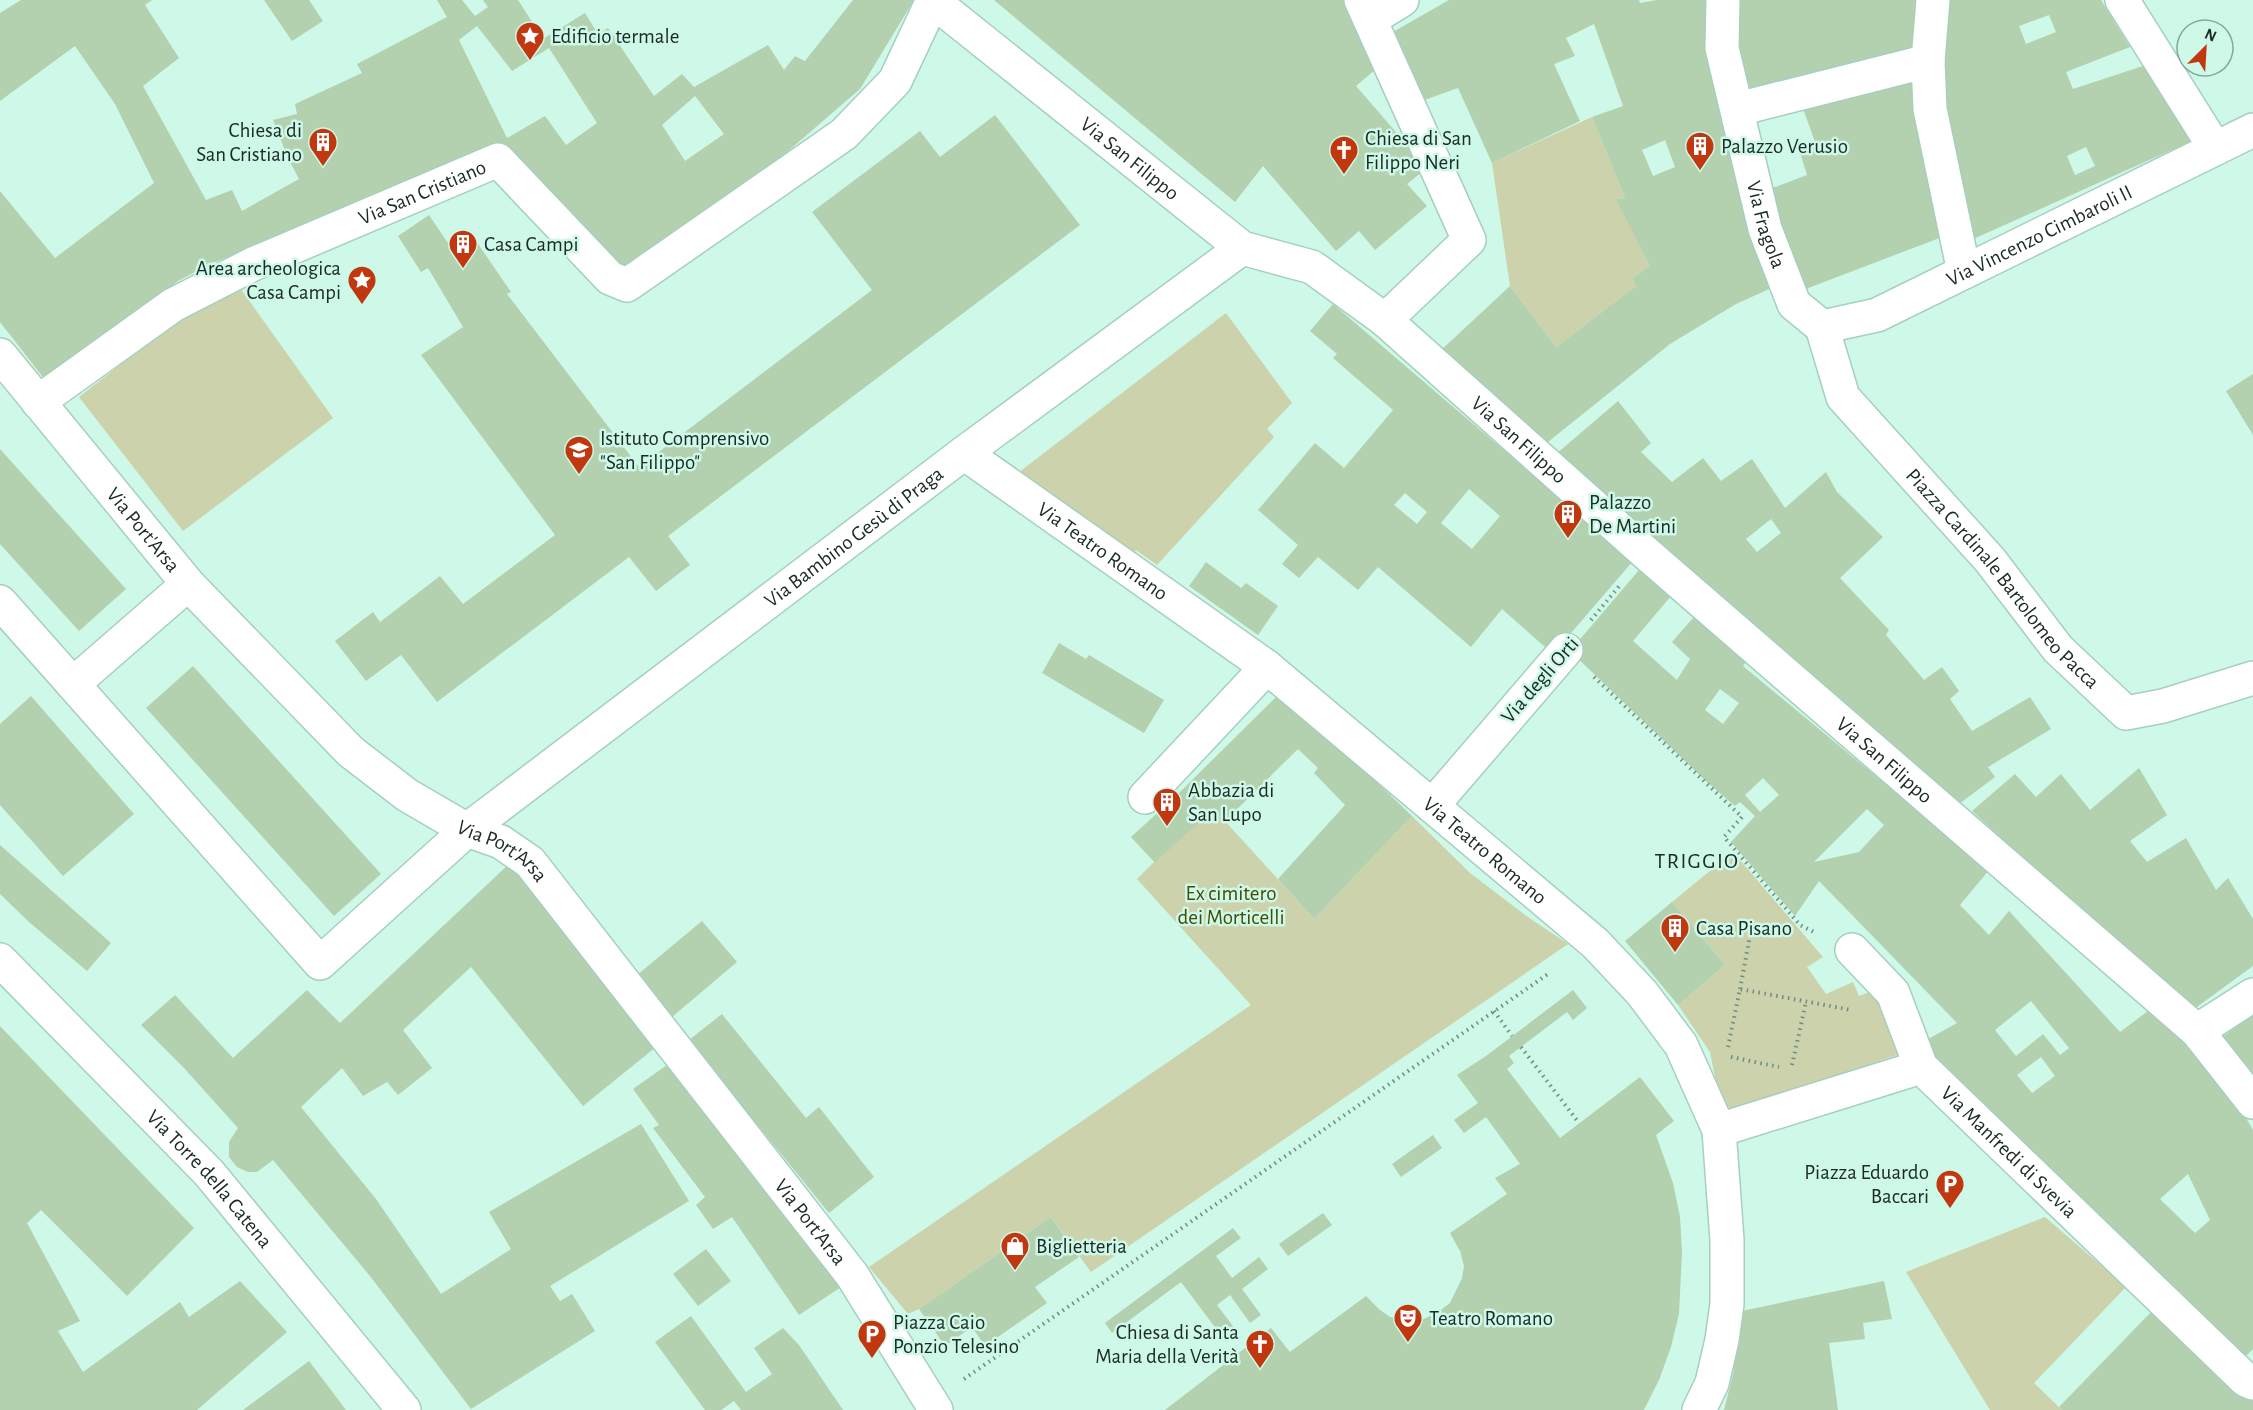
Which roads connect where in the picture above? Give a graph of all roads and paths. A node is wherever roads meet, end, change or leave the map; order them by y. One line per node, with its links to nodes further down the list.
1 (933, 0): 11 (street, Via San Filippo); 16 (street, Via San Cristiano)
2 (1402, 0): 6 (street)
3 (1723, 0): 8 (street, Via Fragola)
4 (1933, 0): 7 (street)
5 (2122, 0): 10 (street)
6 (1366, 9): 13 (street)
7 (1928, 61): 8 (street); 12 (street)
8 (1738, 110): 14 (street, Via Fragola)
9 (2253, 130): 10 (street, Via Vincenzo Cimbaroli II)
10 (2215, 148): 12 (street, Via Vincenzo Cimbaroli II)
11 (1242, 248): 13 (street, Via San Filippo); 17 (street, Via Bambino Gesù di Praga)
12 (1964, 272): 14 (street, Via Vincenzo Cimbaroli II)
13 (1385, 320): 18 (street, Via San Filippo)
14 (1822, 327): 23 (street, Piazza Cardinale Bartolomeo Pacca)
15 (0, 355): 16 (street, Via Port'Arsa)
16 (38, 402): 19 (street, Via Port'Arsa)
17 (964, 453): 22 (street, Via Teatro Romano); 27 (street, Via Bambino Gesù di Praga)
18 (1647, 554): 21 (path, Via degli Orti); 37 (street, Via San Filippo)
19 (188, 584): 24 (street); 27 (street, Via Port'Arsa)
20 (0, 602): 24 (street)
21 (1566, 650): 26 (street, Via degli Orti); 29 (path)
22 (1267, 667): 25 (street); 26 (street, Via Teatro Romano)
23 (2253, 678)
24 (73, 684): 27 (street, Via Bambino Gesù di Praga)
25 (1145, 797)
26 (1432, 806): 45 (street, Via Teatro Romano)
27 (467, 830): 47 (street, Via Port'Arsa)
28 (1792, 933): 32 (path)
29 (1852, 950): 40 (street)
30 (0, 960): 48 (street, Via Torre della Catena)
31 (1548, 974): 35 (path)
32 (1740, 988): 34 (path); 41 (path)
33 (2253, 995): 37 (street)
34 (1806, 1002): 36 (path); 42 (path)
35 (1494, 1011): 38 (path); 47 (path)
36 (1859, 1012)
37 (2197, 1031): 43 (street, Via San Filippo)
38 (1512, 1036)
39 (1521, 1047): 44 (path)
40 (1921, 1066): 45 (street); 46 (street, Via Manfredi di Svevia)
41 (1780, 1067)
42 (1799, 1070)
43 (2253, 1102)
44 (1579, 1123)
45 (1719, 1130): 49 (street, Via Teatro Romano)
46 (2253, 1383)
47 (934, 1407)
48 (405, 1410)
49 (1699, 1410)

